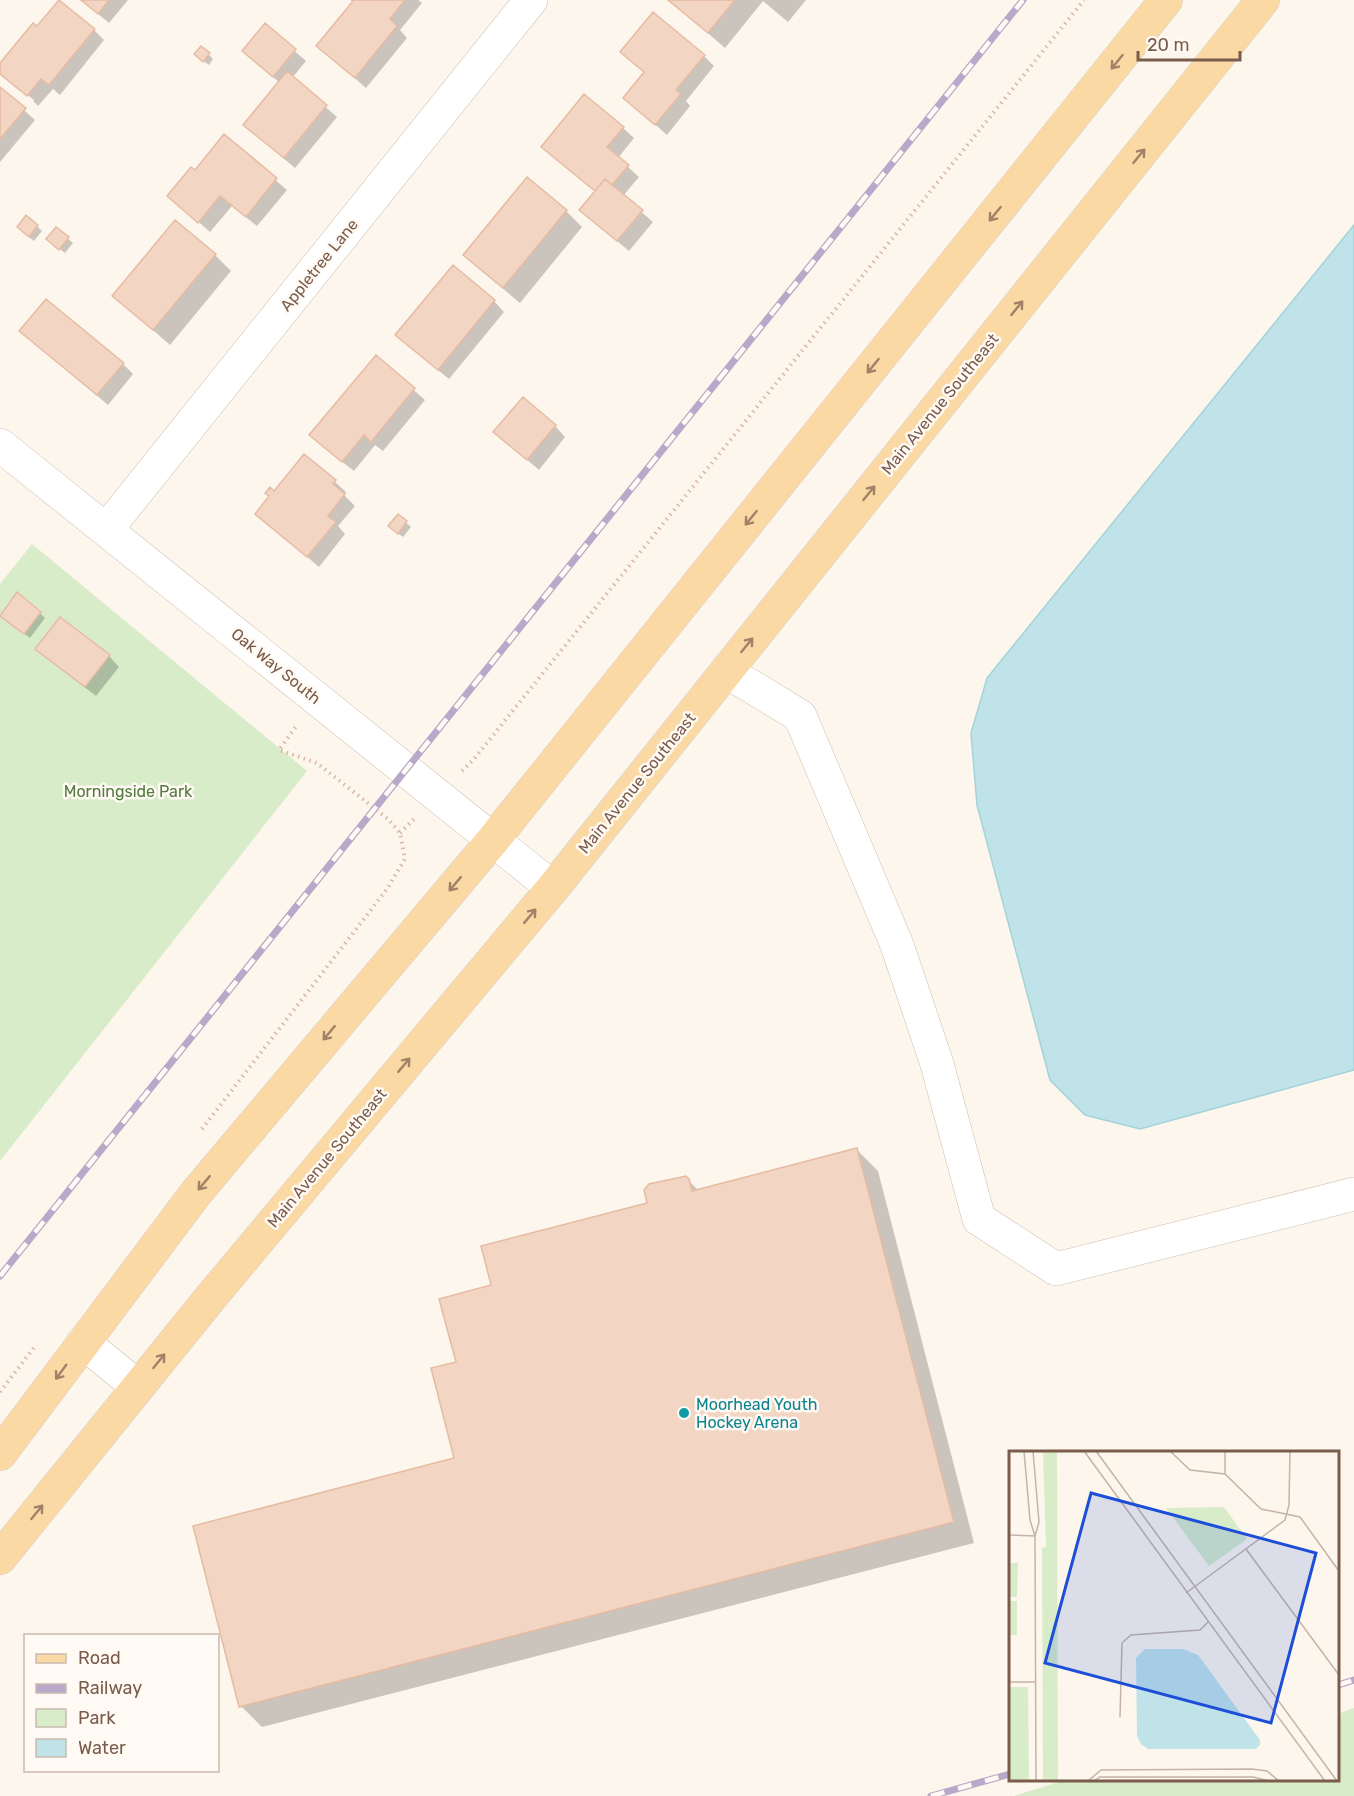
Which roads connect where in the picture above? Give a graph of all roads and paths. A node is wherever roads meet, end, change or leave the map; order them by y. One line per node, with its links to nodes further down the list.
1 (531, 0): 6 (street, Appletree Lane)
2 (1084, 0): 9 (path)
3 (1167, 0): 10 (main road, one-way to 10)
4 (1263, 0): 7 (main road, Main Avenue Southeast, one-way to 4)
5 (0, 445): 6 (street, Oak Way South)
6 (106, 530): 10 (street, Oak Way South)
7 (726, 671): 11 (main road, Main Avenue Southeast); 13 (street)
8 (279, 750): 12 (path)
9 (474, 759)
10 (493, 840): 11 (street, Oak Way South); 14 (main road, one-way to 14)
11 (553, 888): 15 (main road, Main Avenue Southeast, one-way to 11)
12 (387, 889)
13 (1354, 1194)
14 (83, 1342): 15 (street); 16 (main road, one-way to 16)
15 (138, 1387): 17 (main road, Main Avenue Southeast, one-way to 15)
16 (0, 1454)
17 (0, 1558)

